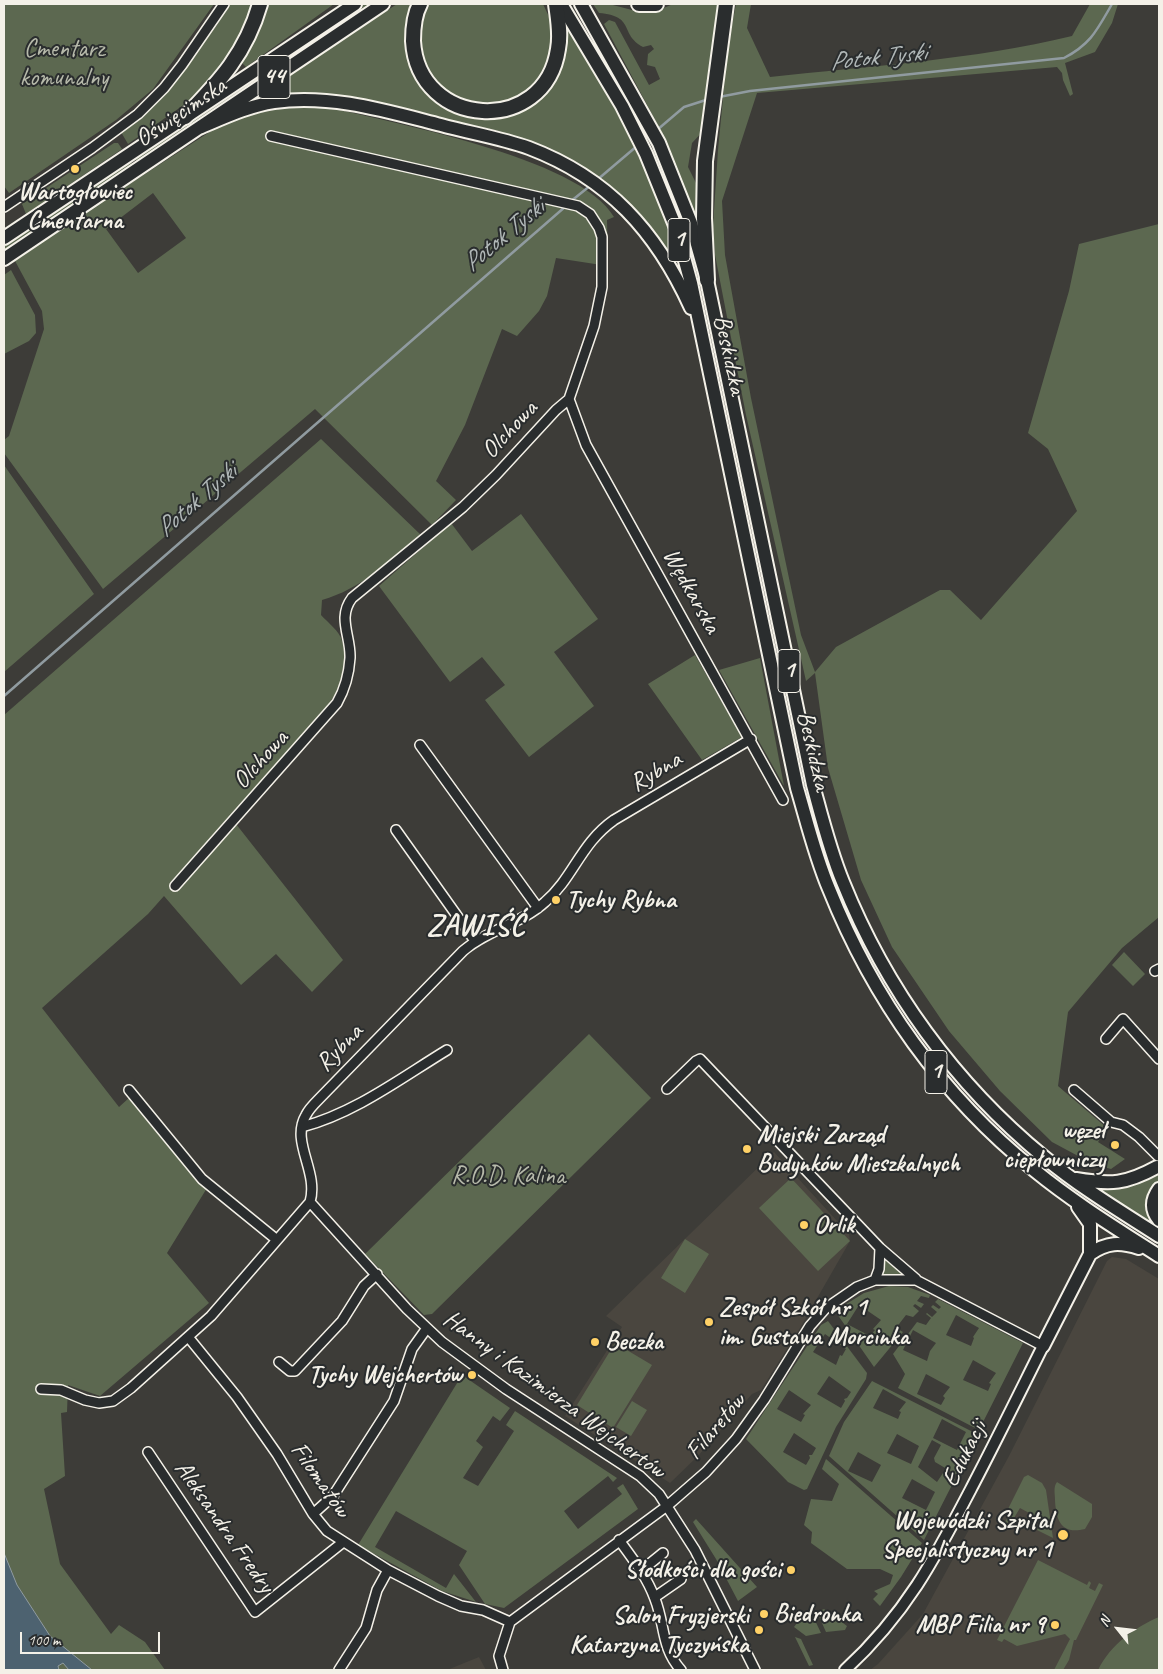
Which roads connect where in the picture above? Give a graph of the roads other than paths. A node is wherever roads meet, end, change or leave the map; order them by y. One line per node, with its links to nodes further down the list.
1 (224, 4): 15 (street)
2 (260, 4): 12 (highway)
3 (354, 4): 12 (main road, Oświęcimska / 44)
4 (383, 4): 13 (main road, Oświęcimska / 44)
5 (420, 4): 6 (highway)
6 (556, 4)
7 (561, 4): 19 (main road, Beskidzka / 1)
8 (581, 4): 18 (main road, Beskidzka / 1)
9 (639, 4): 10 (highway)
10 (656, 4)
11 (726, 4): 18 (highway)
12 (185, 117): 16 (main road, Oświęcimska / 44)
13 (199, 128): 17 (main road, Oświęcimska / 44); 19 (main road)
14 (271, 136): 20 (street, Olchowa)
15 (4, 207)
16 (4, 238)
17 (4, 259)
18 (707, 280): 38 (main road, Beskidzka / 1)
19 (701, 330): 40 (main road, Beskidzka / 1)
20 (569, 400): 21 (street, Wędkarska); 25 (street, Olchowa)
21 (750, 739): 23 (street, Wędkarska); 26 (street, Rybna)
22 (420, 745): 26 (street)
23 (783, 800)
24 (396, 830): 27 (street)
25 (175, 886)
26 (538, 908): 27 (street, Rybna)
27 (475, 941): 34 (street, Rybna)
28 (1106, 1039): 30 (street)
29 (448, 1050): 34 (street)
30 (1159, 1059)
31 (667, 1089): 45 (street, Filaretów)
32 (129, 1090): 44 (street)
33 (1074, 1090): 35 (street)
34 (302, 1127): 41 (street)
35 (1139, 1138): 36 (street); 37 (street)
36 (1159, 1146)
37 (1158, 1162): 38 (main road)
38 (1071, 1178): 43 (main road, Beskidzka / 1)
39 (1159, 1189): 42 (main road)
40 (1062, 1192): 46 (main road); 47 (main road, Beskidzka / 1)
41 (310, 1202): 44 (street); 48 (street, Hanny i Kazimierza Wejchertów)
42 (1159, 1220)
43 (1159, 1236)
44 (277, 1240): 52 (street)
45 (880, 1248): 49 (street); 50 (street, Filaretów)
46 (1090, 1254): 47 (main road); 53 (main road)
47 (1157, 1254)
48 (377, 1274): 51 (street, Hanny i Kazimierza Wejchertów); 54 (street)
49 (875, 1280): 50 (street, Filaretów); 57 (street, Filaretów)
50 (916, 1280): 53 (street, Filaretów)
51 (427, 1328): 57 (street, Hanny i Kazimierza Wejchertów); 58 (street)
52 (189, 1338): 55 (street); 58 (street, Filomatów)
53 (1044, 1346): 71 (street, Edukacji)
54 (279, 1362)
55 (41, 1390)
56 (148, 1452): 60 (street, Aleksandra Fredry)
57 (667, 1506): 59 (street, Filaretów); 70 (street, Hanny i Kazimierza Wejchertów)
58 (313, 1514): 60 (street, Filomatów)
59 (619, 1540): 63 (street); 66 (street, Filaretów)
60 (342, 1543): 62 (street, Filomatów)
61 (664, 1553): 63 (street)
62 (388, 1570): 66 (street, Filomatów); 67 (street)
63 (642, 1570): 65 (street)
64 (681, 1579): 65 (street)
65 (655, 1597): 69 (street)
66 (510, 1622): 68 (street)
67 (339, 1670)
68 (503, 1670)
69 (681, 1670)
70 (755, 1670)
71 (845, 1670)

